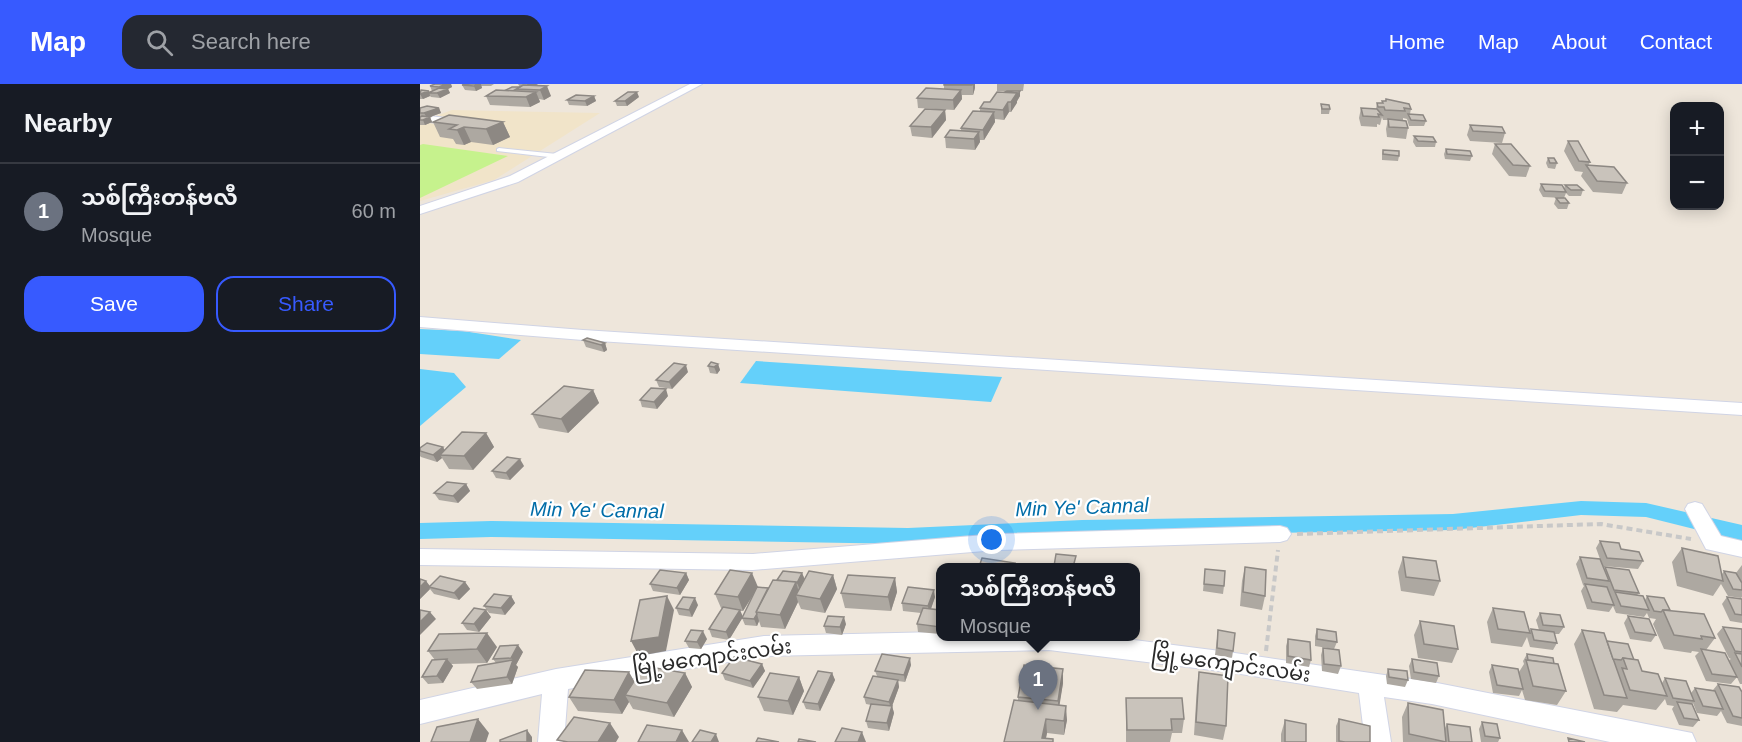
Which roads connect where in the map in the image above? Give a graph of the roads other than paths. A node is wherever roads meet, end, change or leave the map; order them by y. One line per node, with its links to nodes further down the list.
1 (697, 84): 5 (street)
2 (420, 118): 3 (street)
3 (456, 122)
4 (499, 150): 5 (lane)
5 (557, 156): 6 (street)
6 (420, 210)
7 (420, 322): 8 (street)
8 (1742, 409)
9 (1695, 509): 11 (street)
10 (1280, 534): 12 (street)
11 (1742, 549)
12 (420, 557)
13 (936, 641): 15 (street, မြို့မကျောင်းလမ်း)
14 (1057, 641): 16 (street, မြို့မကျောင်းလမ်း)
15 (556, 680): 17 (street, မြို့မကျောင်းလမ်း); 18 (street)
16 (1370, 684): 19 (street); 20 (street, မြို့မကျောင်းလမ်း)
17 (420, 712)
18 (551, 742)
19 (1378, 742)
20 (1683, 742)

